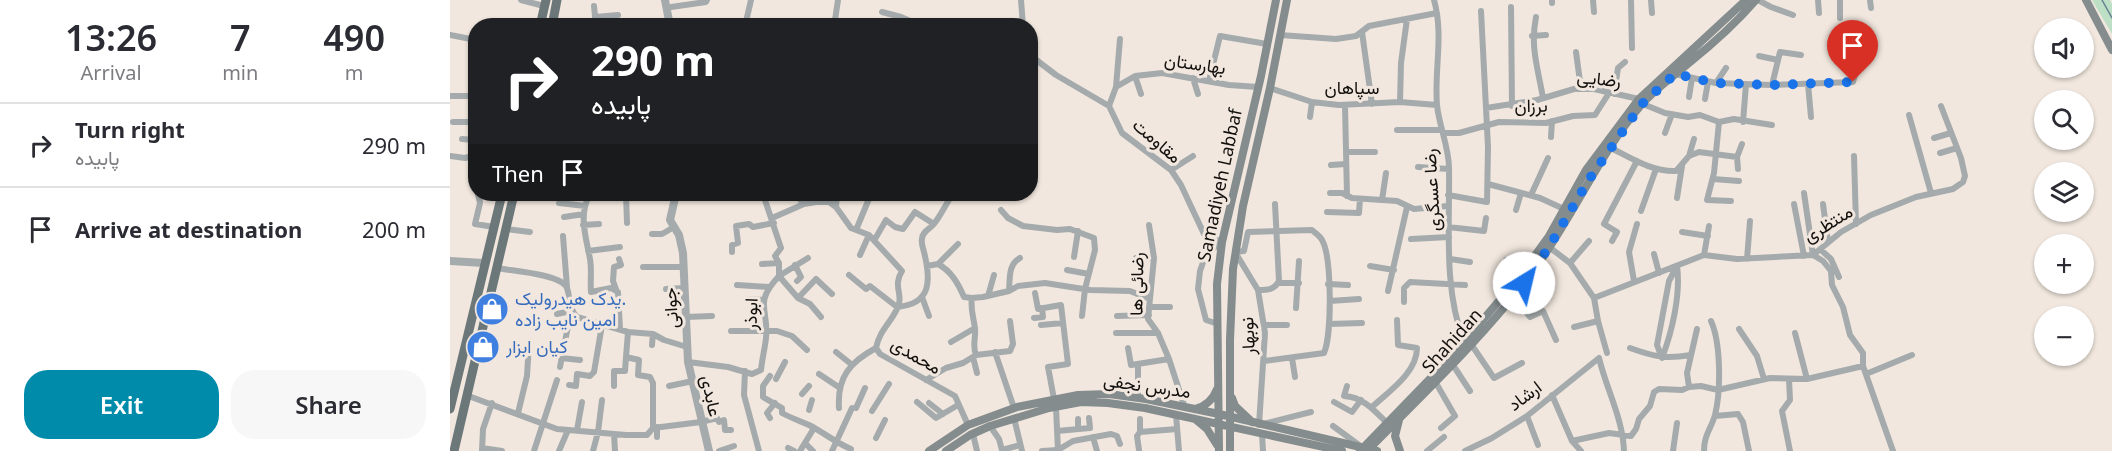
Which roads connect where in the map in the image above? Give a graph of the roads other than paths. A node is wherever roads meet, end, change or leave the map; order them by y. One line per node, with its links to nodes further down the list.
1 (521, 0): 20 (street)
2 (557, 0): 36 (main road)
3 (665, 0): 22 (street)
4 (707, 0): 22 (street)
5 (751, 0): 37 (street)
6 (838, 0): 38 (street)
7 (1021, 0): 40 (street)
8 (1276, 0): 51 (main road, Samadiyeh Labbaf)
9 (1287, 0): 45 (main road, Samadiyeh Labbaf)
10 (1434, 0): 28 (street, رضا عسگری)
11 (1593, 0): 27 (street)
12 (1631, 0): 52 (street)
13 (1651, 0): 29 (street)
14 (1746, 0): 85 (main road, Shahidan)
15 (1757, 0): 32 (street); 61 (main road, Shahidan)
16 (1818, 0): 30 (street)
17 (1840, 0): 41 (street)
18 (1870, 0): 24 (street)
19 (2086, 0): 53 (main road)
20 (545, 3): 35 (main road)
21 (594, 6): 33 (street)
22 (671, 7)
23 (1511, 7): 90 (street)
24 (1871, 8)
25 (1480, 11): 92 (street)
26 (882, 12): 39 (street)
27 (1594, 12)
28 (1437, 13): 42 (street); 88 (street, رضا عسگری)
29 (1652, 13)
30 (1819, 13)
31 (618, 15): 33 (street)
32 (1793, 15)
33 (595, 17)
34 (1536, 17): 47 (street)
35 (542, 18)
36 (554, 18)
37 (747, 18)
38 (835, 18)
39 (903, 18)
40 (1022, 18)
41 (1840, 18)
42 (1407, 19): 43 (street); 84 (street)
43 (1362, 32): 45 (street); 86 (street)
44 (450, 35): 48 (street)
45 (1280, 35): 73 (main road, Samadiyeh Labbaf)
46 (1546, 35): 47 (street)
47 (1532, 36): 81 (street)
48 (468, 38)
49 (1120, 39): 71 (street)
50 (1857, 41): 69 (street)
51 (1267, 44): 65 (street); 72 (main road, Samadiyeh Labbaf)
52 (1632, 48)
53 (2112, 50)
54 (1576, 52): 74 (street)
55 (1801, 55): 57 (street)
56 (1759, 56): 57 (street)
57 (1778, 60): 70 (street)
58 (1038, 61): 89 (street)
59 (1625, 62): 77 (street)
60 (1726, 68): 67 (street)
61 (1675, 74): 64 (street); 85 (main road, Shahidan)
62 (1136, 76): 63 (street, بهارستان); 71 (street, بهارستان); 75 (street)
63 (1193, 78): 65 (street, بهارستان); 76 (street)
64 (1692, 78): 66 (street); 80 (street)
65 (1209, 81): 72 (street, بهارستان)
66 (1708, 82): 67 (street); 82 (street)
67 (1716, 83): 68 (street)
68 (1746, 84): 70 (street); 100 (street)
69 (1808, 84): 70 (street); 96 (street)
70 (1772, 85)
71 (1116, 87): 89 (street)
72 (1258, 87): 206 (main road, Samadiyeh Labbaf)
73 (1270, 88): 83 (street, سپاهان); 214 (main road, Samadiyeh Labbaf)
74 (1581, 89): 77 (street, رضایی); 81 (street, رضایی)
75 (1141, 93)
76 (1198, 94)
77 (1612, 94): 85 (street, رضایی); 97 (street, برزان)
78 (450, 96): 79 (street)
79 (468, 96)
80 (1689, 97)
81 (1543, 98): 90 (street, رضایی)
82 (1705, 99)
83 (1312, 102): 87 (street, سپاهان); 95 (street)
84 (1400, 102): 86 (street, سپاهان); 88 (street, سپاهان)
85 (1641, 102): 93 (street, رضایی); 114 (main road, Shahidan); 171 (main road, Shahidan)
86 (1372, 104): 87 (street, سپاهان)
87 (1345, 105): 116 (street)
88 (1437, 105): 105 (street, رضا عسگری)
89 (1108, 106): 135 (street, مقاومت)
90 (1512, 106): 92 (street, رضایی)
91 (1941, 106): 107 (street, منتظری)
92 (1486, 108): 103 (street)
93 (1672, 114): 99 (street, رضایی); 106 (street)
94 (1909, 115): 142 (street)
95 (1310, 117)
96 (1811, 117)
97 (1552, 121): 103 (street, برزان); 108 (street)
98 (468, 122): 101 (street)
99 (1719, 122): 100 (street, رضایی); 119 (street)
100 (1743, 122): 102 (street, رضایی)
101 (453, 123)
102 (1772, 125)
103 (1486, 126): 105 (street, برزان); 139 (street)
104 (1397, 130): 105 (street, برزان)
105 (1443, 132): 132 (street, رضا عسگری)
106 (1665, 133)
107 (1951, 133): 110 (street); 115 (street, منتظری)
108 (1551, 136)
109 (468, 138): 111 (street)
110 (1934, 138)
111 (462, 139)
112 (1694, 139): 122 (street)
113 (1742, 144): 125 (street)
114 (1611, 148): 127 (street); 209 (main road, Shahidan)
115 (1957, 148): 118 (street); 142 (street, منتظری)
116 (1346, 152): 117 (street); 128 (street)
117 (1375, 152)
118 (1940, 153)
119 (1715, 154): 122 (street); 125 (street); 137 (street)
120 (450, 156): 124 (street)
121 (1193, 156): 135 (street)
122 (1689, 156): 130 (street)
123 (1854, 156): 185 (street)
124 (468, 157)
125 (1737, 157): 134 (street)
126 (1548, 158): 145 (street)
127 (1637, 161): 133 (street); 205 (street)
128 (1346, 164): 129 (street); 146 (street)
129 (1331, 165)
130 (1682, 166): 133 (street); 147 (street)
131 (1418, 167): 132 (street)
132 (1449, 169): 144 (street, رضا عسگری)
133 (1656, 169): 174 (street)
134 (1738, 169)
135 (1171, 170): 206 (street, مقاومت)
136 (1386, 173): 149 (street)
137 (1713, 179): 138 (street); 161 (street)
138 (1739, 181)
139 (1488, 184): 140 (street); 144 (street)
140 (1521, 193): 145 (street); 173 (street)
141 (1804, 193): 218 (street)
142 (1931, 193): 185 (street, منتظری)
143 (1330, 194): 146 (street)
144 (1448, 195): 168 (street, رضا عسگری)
145 (1531, 195): 171 (street)
146 (1347, 196): 148 (street)
147 (1677, 198)
148 (1360, 199): 149 (street); 175 (street)
149 (1382, 200): 170 (street)
150 (480, 201): 189 (street)
151 (500, 201): 189 (main road)
152 (512, 201): 192 (main road)
153 (587, 201): 167 (street)
154 (627, 201): 181 (street)
155 (674, 201): 190 (street, جوانی)
156 (766, 201): 179 (street)
157 (801, 201): 163 (street)
158 (836, 201): 169 (street)
159 (868, 201): 193 (street)
160 (948, 201): 183 (street)
161 (1731, 201)
162 (559, 203): 167 (street)
163 (804, 204): 169 (street); 179 (street)
164 (1275, 204): 195 (street)
165 (1794, 204): 219 (street)
166 (1823, 204): 207 (street)
167 (585, 206): 176 (street)
168 (1448, 206): 170 (street); 191 (street, رضا عسگری)
169 (836, 207): 193 (street, محمدی)
170 (1407, 207): 246 (street)
171 (1564, 209): 244 (main road, Shahidan)
172 (1001, 210): 194 (street)
173 (1516, 210)
174 (1641, 211)
175 (1327, 212)
176 (584, 214): 177 (street); 186 (street)
177 (564, 217)
178 (1486, 218): 191 (street)
179 (773, 220): 213 (street); 233 (street)
180 (1750, 221): 227 (street)
181 (627, 223)
182 (599, 224): 186 (street)
183 (934, 224): 201 (street); 238 (street)
184 (1637, 224): 254 (street)
185 (1856, 224): 207 (street, منتظری)
186 (583, 225): 212 (street)
187 (1149, 225): 224 (street, رضائی ها)
188 (1709, 226): 200 (street)
189 (494, 227): 232 (main road)
190 (674, 227): 198 (street); 242 (street, جوانی)
191 (1448, 227): 202 (street, رضا عسگری)
192 (506, 229): 196 (street); 243 (main road)
193 (856, 230): 201 (street, محمدی)
194 (1078, 231): 220 (street); 248 (street)
195 (1276, 231): 214 (street); 257 (street); 258 (street)
196 (530, 232)
197 (1682, 232): 200 (street)
198 (652, 234)
199 (563, 236): 262 (street)
200 (1708, 236): 217 (street)
201 (872, 237): 216 (street); 287 (street, محمدی)
202 (1449, 237): 203 (street); 226 (street, رضا عسگری)
203 (1411, 239)
204 (1589, 241): 234 (street)
205 (1612, 241)
206 (1222, 242): 307 (main road, Samadiyeh Labbaf); 307 (street)
207 (1828, 242): 211 (street, منتظری)
208 (958, 244): 236 (street)
209 (1549, 247): 234 (street); 273 (main road, Shahidan)
210 (620, 248): 212 (street)
211 (1821, 250): 218 (street, منتظری); 252 (street)
212 (588, 251): 270 (street)
213 (732, 252)
214 (1235, 252): 267 (street, نوبهار); 383 (main road, Samadiyeh Labbaf)
215 (1654, 254): 247 (street)
216 (860, 255)
217 (1704, 255): 227 (street, منتظری); 240 (street, منتظری)
218 (1813, 255): 219 (street, منتظری); 354 (street)
219 (1804, 256): 227 (street, منتظری)
220 (1074, 257)
221 (808, 258): 237 (street, ابوذر)
222 (1020, 258): 268 (street)
223 (1136, 258): 224 (street)
224 (1154, 258): 280 (street, رضائی ها)
225 (619, 259): 270 (street)
226 (1450, 259): 231 (street); 256 (street, رضا عسگری)
227 (1746, 259)
228 (1506, 260): 244 (street)
229 (450, 261): 232 (street)
230 (1299, 261): 255 (street)
231 (1470, 262)
232 (484, 263): 382 (main road)
233 (779, 263): 235 (street); 251 (street)
234 (1570, 263): 278 (street)
235 (762, 264)
236 (938, 264): 238 (street); 277 (street)
237 (795, 265): 251 (street, ابوذر); 253 (street)
238 (927, 266): 275 (street)
239 (1370, 266): 246 (street)
240 (1677, 266): 247 (street, منتظری); 342 (street)
241 (643, 267): 242 (street)
242 (683, 267): 264 (street, جوانی)
243 (497, 268): 262 (street); 385 (main road)
244 (1526, 268): 285 (main road, Shahidan)
245 (1067, 270): 248 (street)
246 (1394, 270): 269 (street)
247 (1659, 273): 254 (street, منتظری)
248 (1089, 274): 266 (street)
249 (849, 275): 287 (street)
250 (994, 275): 274 (street)
251 (778, 276): 263 (street, ابوذر); 276 (street)
252 (1839, 277)
253 (797, 281)
254 (1634, 281): 278 (street, منتظری)
255 (1299, 283): 257 (street); 290 (street)
256 (1452, 283): 261 (street); 284 (street); 328 (street, رضا عسگری)
257 (1278, 284): 267 (street)
258 (1328, 284): 260 (street); 283 (street)
259 (736, 285): 263 (street)
260 (1348, 285)
261 (1465, 285)
262 (567, 287): 291 (street)
263 (769, 287): 282 (street, ابوذر)
264 (684, 288): 265 (street); 294 (street, جوانی)
265 (666, 289)
266 (1084, 289): 268 (street); 280 (street); 297 (street)
267 (1258, 290): 310 (street, نوبهار)
268 (1009, 291): 274 (street)
269 (1388, 291)
270 (618, 292): 315 (street)
271 (1035, 292): 289 (street)
272 (832, 294): 276 (street)
273 (1513, 295): 285 (main road, Shahidan); 325 (street)
274 (988, 296): 277 (street)
275 (922, 297): 287 (street); 296 (street)
276 (798, 298): 299 (street)
277 (972, 298): 314 (street)
278 (1594, 298): 303 (street)
279 (748, 299): 282 (street)
280 (1150, 299): 288 (street, رضائی ها)
281 (1359, 299): 283 (street)
282 (764, 300): 320 (street, ابوذر)
283 (1330, 301): 308 (street)
284 (1404, 302)
285 (1501, 304): 328 (main road, Shahidan)
286 (1170, 306): 288 (street)
287 (897, 307): 331 (street, محمدی)
288 (1149, 307): 293 (street, رضائی ها)
289 (1041, 308): 300 (street); 305 (street)
290 (1296, 308)
291 (572, 311): 292 (street); 309 (street, جوانی); 343 (street)
292 (557, 314)
293 (1149, 315): 298 (street); 322 (street, رضائی ها)
294 (686, 316): 295 (street); 330 (street, جوانی)
295 (712, 316)
296 (929, 316)
297 (1082, 316)
298 (1117, 316)
299 (821, 317)
300 (1034, 318)
301 (1397, 320): 399 (street)
302 (1010, 321): 336 (street)
303 (1598, 321): 313 (street); 337 (street)
304 (1711, 321): 380 (street)
305 (1063, 323): 312 (street); 397 (street)
306 (1362, 323): 308 (street)
307 (1218, 324): 369 (main road, Samadiyeh Labbaf)
308 (1329, 324): 344 (street)
309 (602, 325): 315 (street, جوانی); 372 (street)
310 (1264, 325): 311 (street); 347 (street, نوبهار)
311 (1287, 325)
312 (1041, 326)
313 (1574, 327)
314 (975, 328): 326 (street); 340 (street)
315 (620, 329): 319 (street, جوانی)
316 (1697, 329): 339 (street)
317 (1739, 329): 364 (street)
318 (731, 331): 320 (street)
319 (628, 332): 324 (street, جوانی); 341 (street)
320 (766, 333): 334 (street); 357 (street, ابوذر)
321 (1116, 333): 322 (street)
322 (1158, 333): 345 (street, رضائی ها)
323 (1795, 333): 363 (street)
324 (653, 334): 329 (street); 330 (street, جوانی)
325 (1556, 340)
326 (951, 342)
327 (529, 343): 407 (street)
328 (1468, 343): 350 (street, رضا عسگری); 353 (main road, Shahidan); 423 (main road, Shahidan)
329 (652, 345)
330 (687, 347): 348 (street, عابدی)
331 (876, 348): 351 (street); 367 (street, محمدی)
332 (1128, 348): 352 (street)
333 (1630, 348): 342 (street)
334 (807, 350)
335 (836, 352): 351 (street)
336 (995, 352): 340 (street); 401 (street)
337 (1607, 352)
338 (1912, 354): 360 (street)
339 (1691, 355): 342 (street); 377 (street)
340 (975, 356): 358 (street); 367 (street)
341 (626, 357): 362 (street); 373 (street)
342 (1662, 357)
343 (561, 358): 346 (street); 355 (street)
344 (1292, 358): 347 (street); 361 (street)
345 (1169, 359): 352 (street); 405 (street, رضائی ها)
346 (580, 360)
347 (1264, 361): 428 (street, نوبهار)
348 (688, 362): 357 (street); 368 (street, عابدی)
349 (785, 362): 395 (street)
350 (1522, 363)
351 (851, 364): 378 (street)
352 (1138, 364): 387 (street)
353 (1453, 364): 370 (main road, Shahidan); 381 (street)
354 (1863, 366): 360 (street); 363 (street)
355 (560, 367)
356 (651, 369): 362 (street)
357 (745, 371): 471 (street)
358 (977, 373)
359 (819, 374): 378 (street)
360 (1866, 374): 492 (street)
361 (1295, 376)
362 (650, 377): 429 (street)
363 (1807, 378): 365 (street)
364 (1764, 379): 365 (street); 380 (street)
365 (1789, 379): 491 (street)
366 (557, 380): 422 (street)
367 (926, 380): 398 (street, محمدی)
368 (693, 381): 374 (street); 420 (street, عابدی)
369 (1219, 382): 405 (main road); 417 (main road, Samadiyeh Labbaf)
370 (1436, 383): 419 (main road, Shahidan); 431 (street)
371 (889, 384): 404 (street)
372 (569, 385)
373 (614, 386)
374 (669, 386)
375 (809, 386): 384 (street)
376 (1347, 386): 390 (street)
377 (1689, 387): 380 (street); 447 (street)
378 (840, 388): 400 (street)
379 (865, 388): 451 (street)
380 (1718, 390): 412 (street)
381 (1470, 391)
382 (452, 392): 402 (main road)
383 (1230, 393): 421 (main road, Samadiyeh Labbaf); 428 (main road)
384 (802, 394)
385 (466, 395): 394 (street); 463 (main road)
386 (1552, 395): 411 (street, ارشاد); 447 (street, ارشاد); 449 (street)
387 (1138, 398): 397 (main road, مدرس نجفی); 405 (main road, مدرس نجفی)
388 (602, 400): 439 (street)
389 (812, 400): 403 (street)
390 (1361, 400): 393 (street); 399 (street)
391 (582, 402): 436 (street)
392 (917, 402): 409 (street)
393 (1334, 402)
394 (492, 403): 407 (street); 456 (street)
395 (775, 403): 408 (street); 408 (street)
396 (929, 403): 409 (street)
397 (1055, 403): 401 (main road, مدرس نجفی); 410 (main road, مدرس نجفی); 413 (main road, مدرس نجفی); 438 (street)
398 (958, 405): 409 (street); 432 (street, محمدی)
399 (1372, 407): 423 (street)
400 (839, 408)
401 (1014, 408): 432 (main road, مدرس نجفی)
402 (450, 409)
403 (809, 410)
404 (872, 411)
405 (1191, 412): 410 (main road, مدرس نجفی); 417 (main road, مدرس نجفی); 460 (main road)
406 (1311, 412): 428 (street)
407 (518, 413): 422 (street)
408 (782, 413): 430 (street)
409 (943, 414)
410 (1176, 415): 434 (street)
411 (1527, 416): 454 (street); 485 (street, ارشاد)
412 (1714, 416): 489 (street); 490 (street)
413 (1014, 418): 426 (main road, مدرس نجفی); 455 (street)
414 (1089, 418): 433 (street)
415 (1078, 419): 433 (street)
416 (1140, 419): 440 (street)
417 (1219, 419): 421 (main road, مدرس نجفی); 460 (main road, Samadiyeh Labbaf)
418 (885, 420): 448 (street)
419 (1399, 420): 462 (main road, Shahidan); 483 (main road)
420 (701, 422): 425 (street); 437 (street); 469 (street, عابدی)
421 (1230, 422): 428 (main road, مدرس نجفی); 458 (main road, Samadiyeh Labbaf)
422 (542, 423): 435 (street); 465 (street)
423 (1387, 423): 462 (main road, Shahidan)
424 (1677, 423): 488 (street)
425 (668, 426): 429 (street); 443 (street)
426 (990, 426): 432 (main road, مدرس نجفی); 455 (street)
427 (1333, 426): 462 (street)
428 (1255, 427): 442 (main road, مدرس نجفی); 458 (main road); 462 (main road, مدرس نجفی)
429 (655, 428): 441 (street); 444 (street)
430 (814, 428): 450 (street); 451 (street)
431 (1441, 428)
432 (971, 429): 475 (main road, مدرس نجفی); 476 (main road, مدرس نجفی); 477 (street, محمدی)
433 (1078, 429): 438 (street)
434 (1177, 429): 440 (street); 481 (street)
435 (568, 430): 436 (street); 466 (street)
436 (577, 430): 439 (street)
437 (731, 430)
438 (1057, 430): 479 (street)
439 (598, 432): 441 (street); 467 (street)
440 (1140, 432): 459 (street)
441 (614, 434): 468 (street)
442 (1262, 434): 461 (main road, مدرس نجفی); 482 (street)
443 (669, 435)
444 (657, 437)
445 (1093, 437): 453 (street); 479 (street); 480 (street)
446 (1444, 437): 484 (street)
447 (1624, 437): 449 (street); 487 (street)
448 (876, 438)
449 (1572, 441): 486 (street)
450 (806, 443): 472 (street); 473 (street)
451 (837, 443): 457 (street); 474 (street)
452 (731, 444): 470 (street)
453 (1120, 444)
454 (1538, 445)
455 (1021, 448)
456 (482, 449): 464 (street)
457 (851, 449)
458 (1230, 449)
459 (1138, 450)
460 (1219, 450)
461 (1337, 450)
462 (1367, 450)
463 (454, 451)
464 (502, 451)
465 (534, 451)
466 (558, 451)
467 (593, 451)
468 (615, 451)
469 (709, 451)
470 (719, 451)
471 (759, 451)
472 (800, 451)
473 (813, 451)
474 (832, 451)
475 (929, 451)
476 (946, 451)
477 (978, 451)
478 (1042, 451): 479 (street)
479 (1058, 451)
480 (1097, 451)
481 (1179, 451)
482 (1263, 451)
483 (1400, 451)
484 (1427, 451)
485 (1465, 451)
486 (1581, 451)
487 (1624, 451)
488 (1674, 451)
489 (1704, 451)
490 (1749, 451)
491 (1790, 451)
492 (1893, 451)

